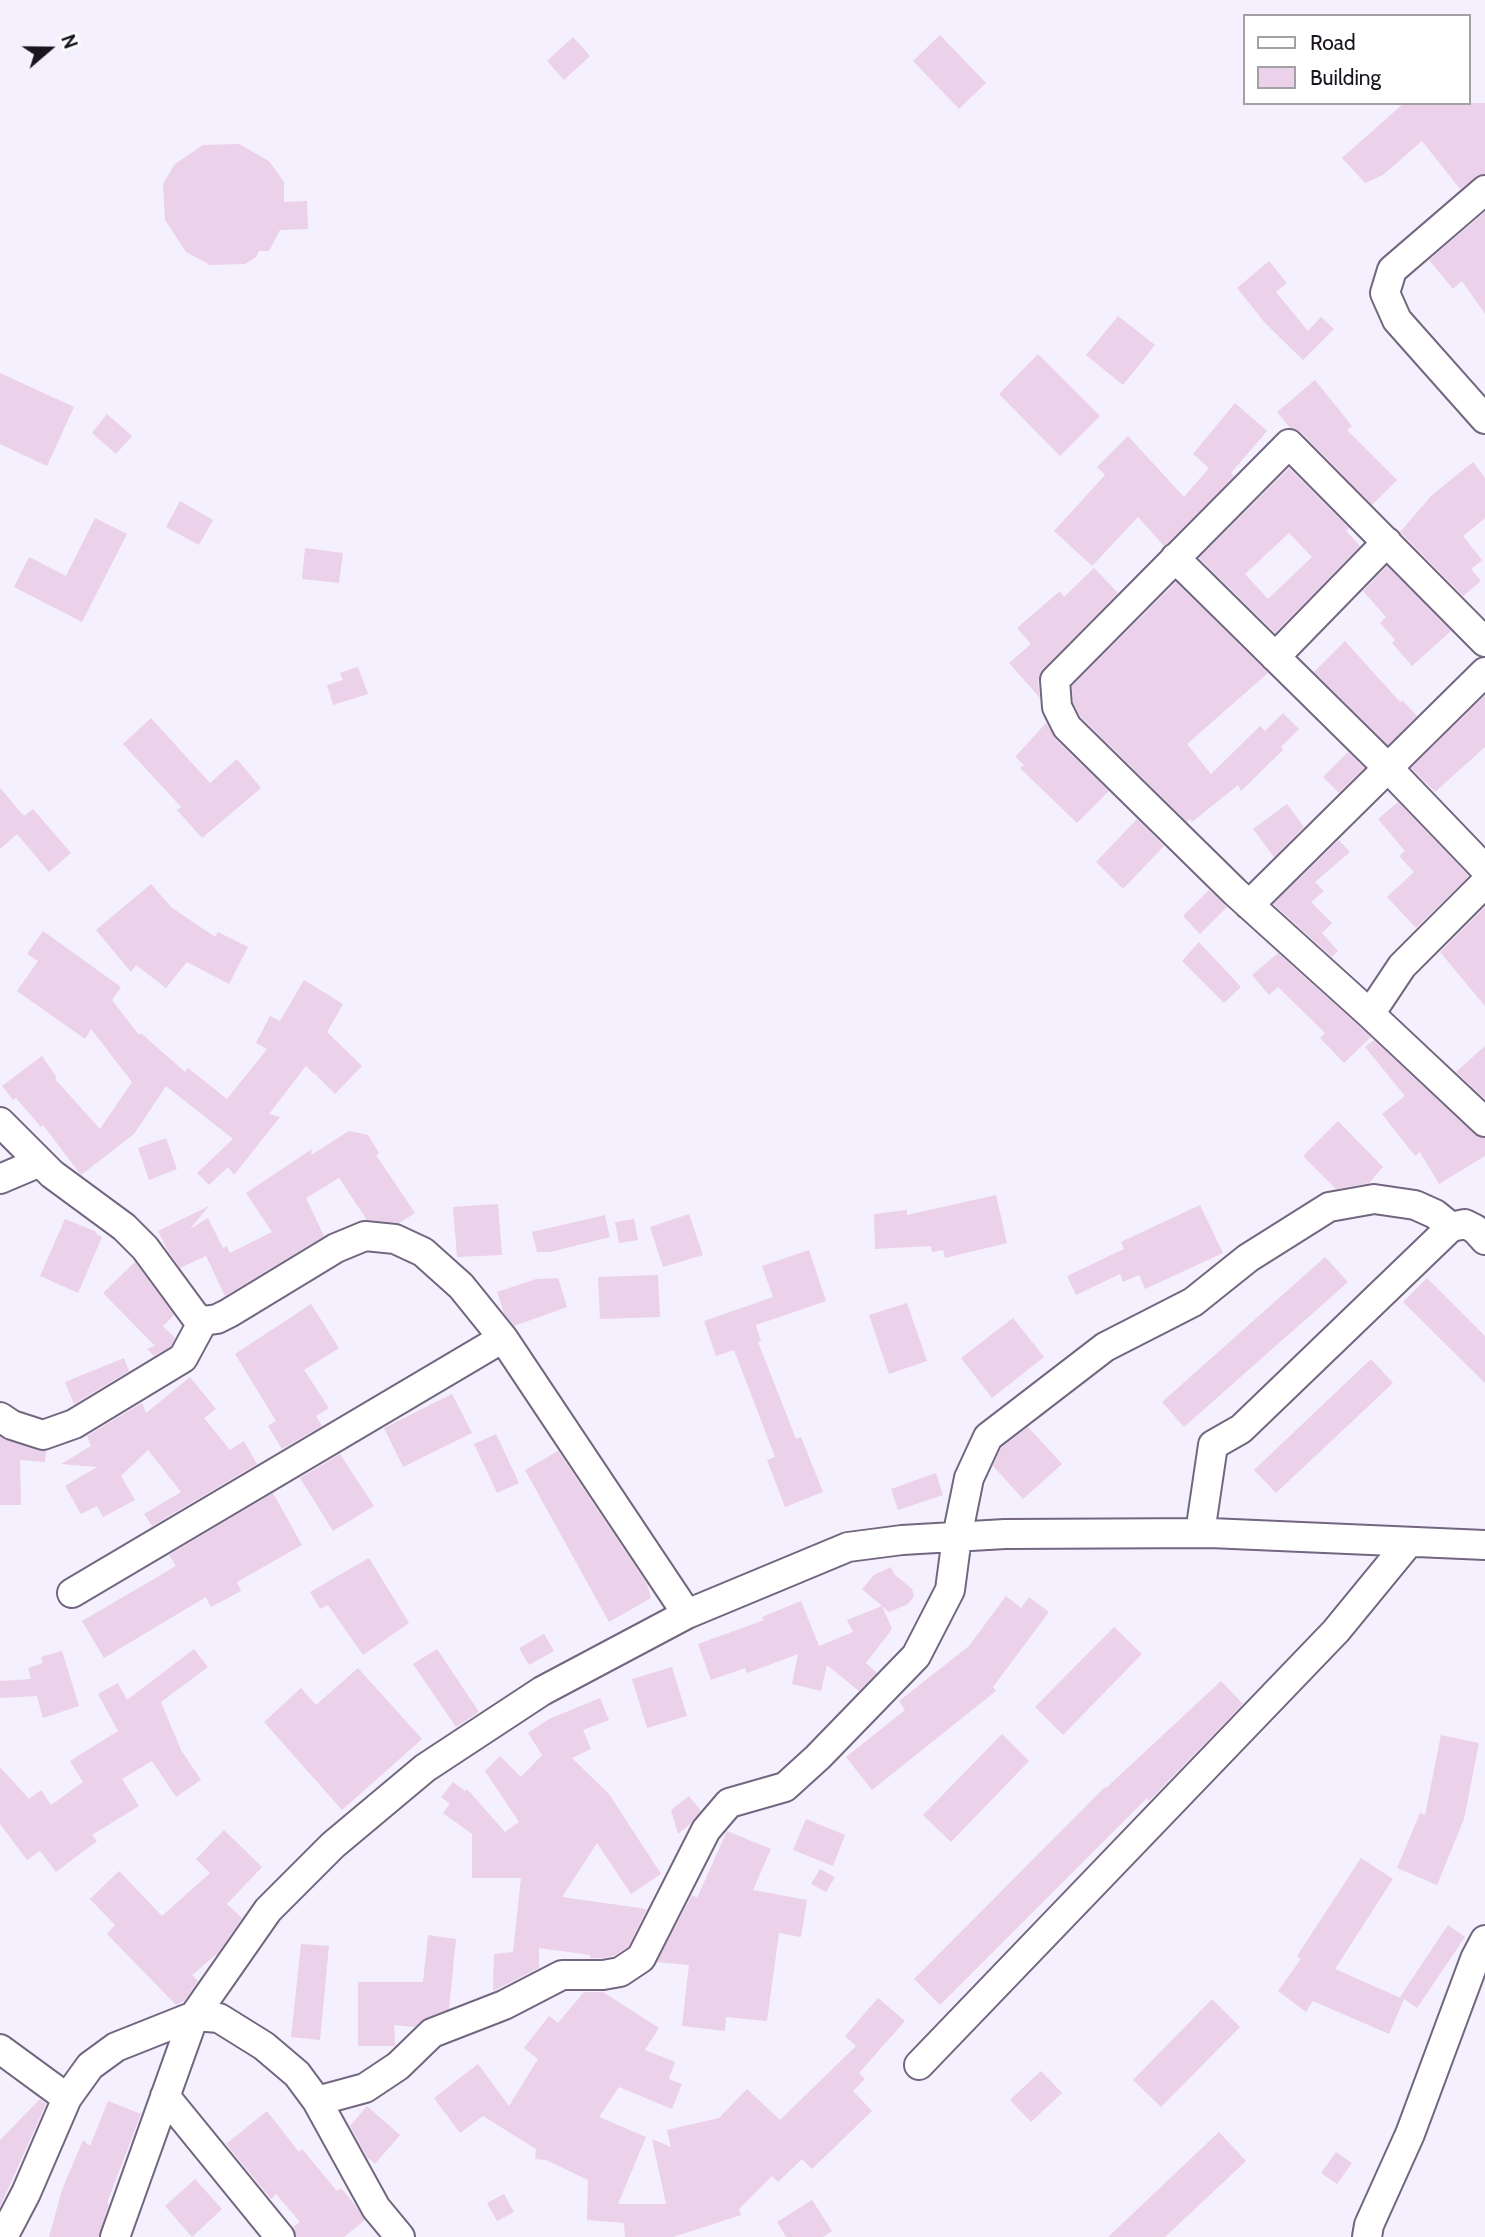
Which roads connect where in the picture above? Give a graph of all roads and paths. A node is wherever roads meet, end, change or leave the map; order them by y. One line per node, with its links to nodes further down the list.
1 (1485, 190): 2 (street)
2 (1485, 419)
3 (1387, 542): 4 (street); 5 (street); 6 (street)
4 (1175, 558): 6 (street); 11 (street)
5 (1485, 642)
6 (1275, 657): 8 (street)
7 (1485, 673): 8 (street)
8 (1388, 768): 9 (street); 11 (street)
9 (1485, 869)
10 (1485, 883): 12 (street)
11 (1249, 905): 12 (street)
12 (1370, 1014): 14 (street)
13 (0, 1122): 15 (street)
14 (1485, 1122)
15 (40, 1162): 16 (street); 18 (street)
16 (0, 1179)
17 (1474, 1229): 21 (street); 22 (street)
18 (203, 1321): 19 (street); 20 (street)
19 (503, 1338): 25 (street); 26 (street)
20 (0, 1417)
21 (1200, 1533): 22 (street); 23 (street)
22 (957, 1537): 26 (street); 33 (street)
23 (1409, 1542): 24 (street); 30 (street)
24 (1485, 1545)
25 (72, 1593)
26 (687, 1614): 28 (street)
27 (1485, 1940): 38 (street)
28 (194, 2015): 31 (street); 32 (street); 33 (street)
29 (0, 2049): 32 (street)
30 (919, 2065)
31 (165, 2096): 35 (street); 36 (street)
32 (67, 2098): 34 (street)
33 (317, 2101): 37 (street)
34 (3, 2237)
35 (115, 2237)
36 (281, 2237)
37 (400, 2237)
38 (1367, 2237)

